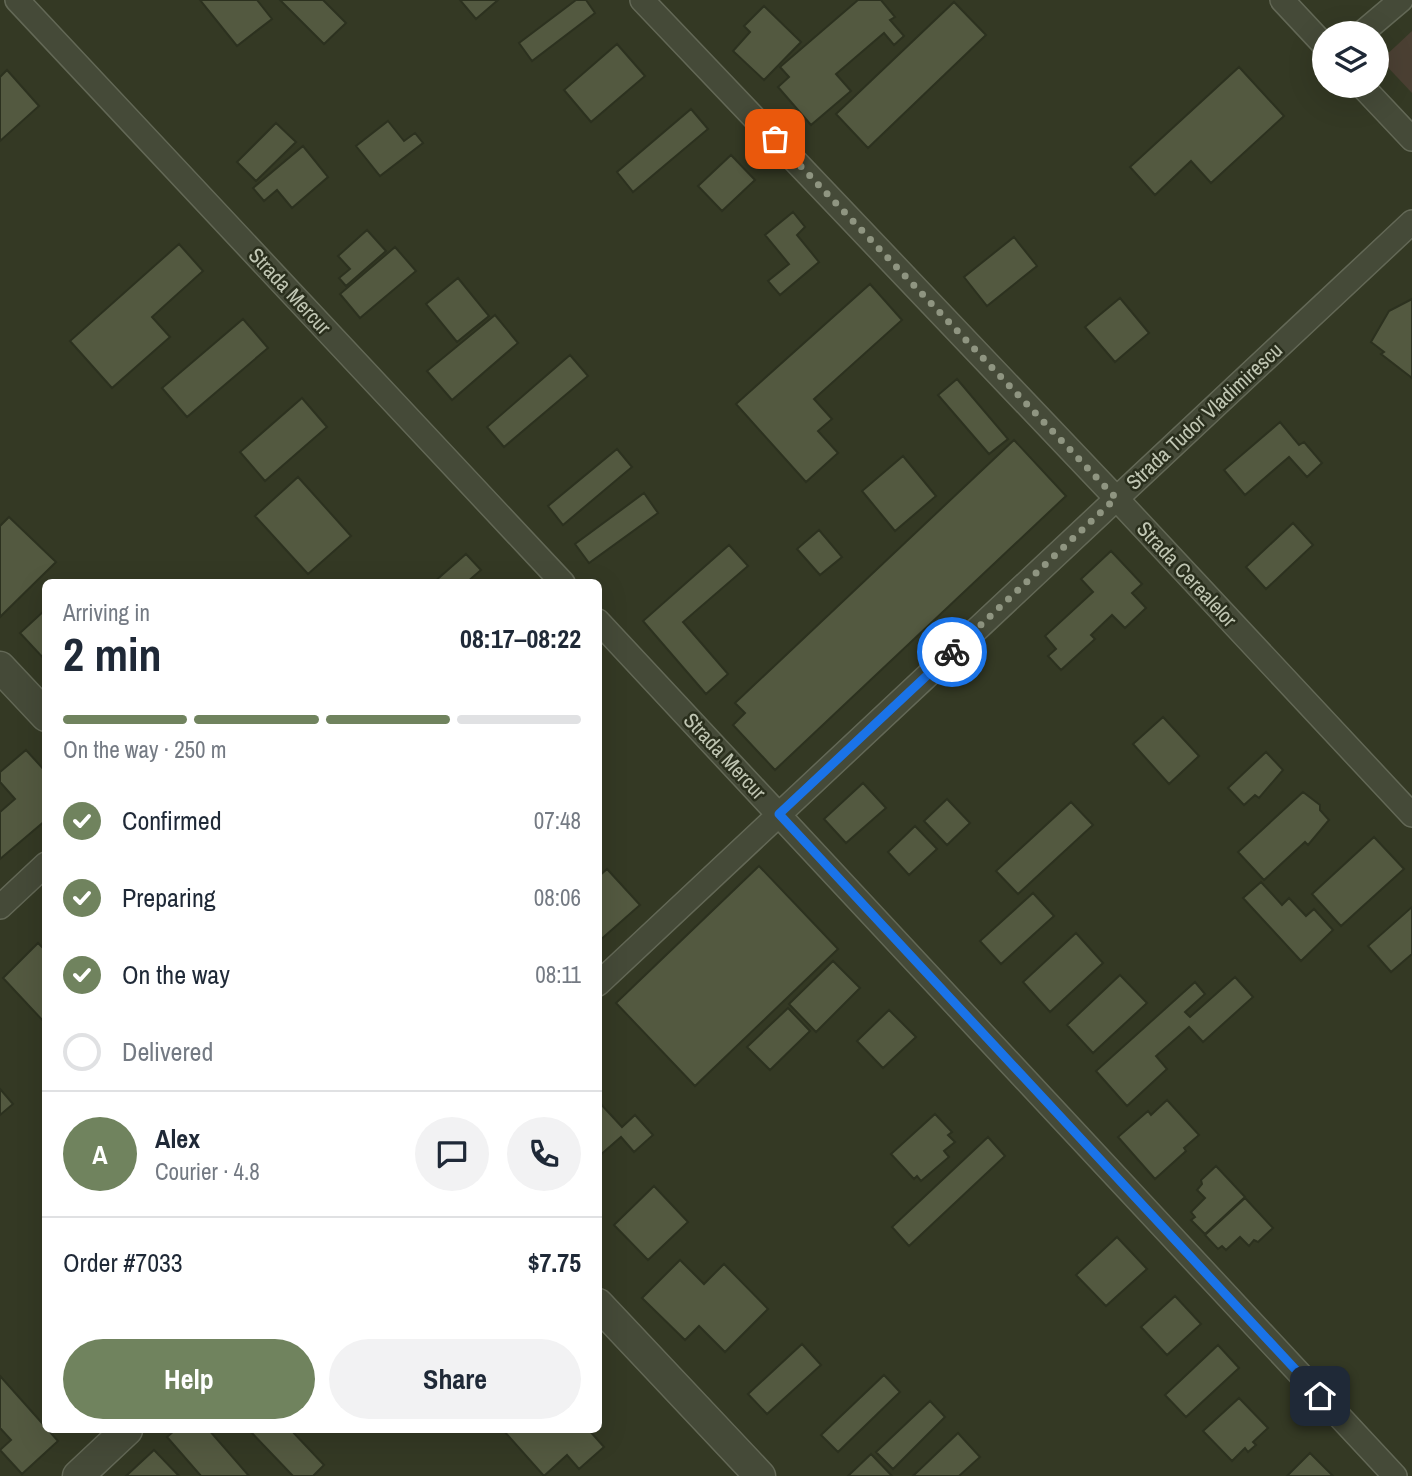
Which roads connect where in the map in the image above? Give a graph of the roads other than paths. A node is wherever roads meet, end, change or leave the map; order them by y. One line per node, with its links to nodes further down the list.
1 (17, 0): 11 (street, Strada Mercur)
2 (642, 0): 10 (street, Strada Cerealelor)
3 (1282, 0): 6 (street)
4 (1401, 0): 5 (street)
5 (1376, 21)
6 (1312, 32)
7 (1373, 98): 8 (street)
8 (1412, 139)
9 (1412, 222): 10 (street, Strada Tudor Vladimirescu)
10 (1116, 498): 15 (street, Strada Tudor Vladimirescu); 16 (street, Strada Cerealelor)
11 (559, 579)
12 (602, 625): 15 (street, Strada Mercur)
13 (0, 667): 14 (street)
14 (42, 712)
15 (779, 814): 19 (street, Strada Tudor Vladimirescu); 24 (street, Strada Mercur)
16 (1412, 815)
17 (42, 868): 18 (street)
18 (0, 906)
19 (602, 980)
20 (602, 1308): 22 (street)
21 (124, 1433): 23 (street)
22 (757, 1475)
23 (78, 1476)
24 (1395, 1476)

